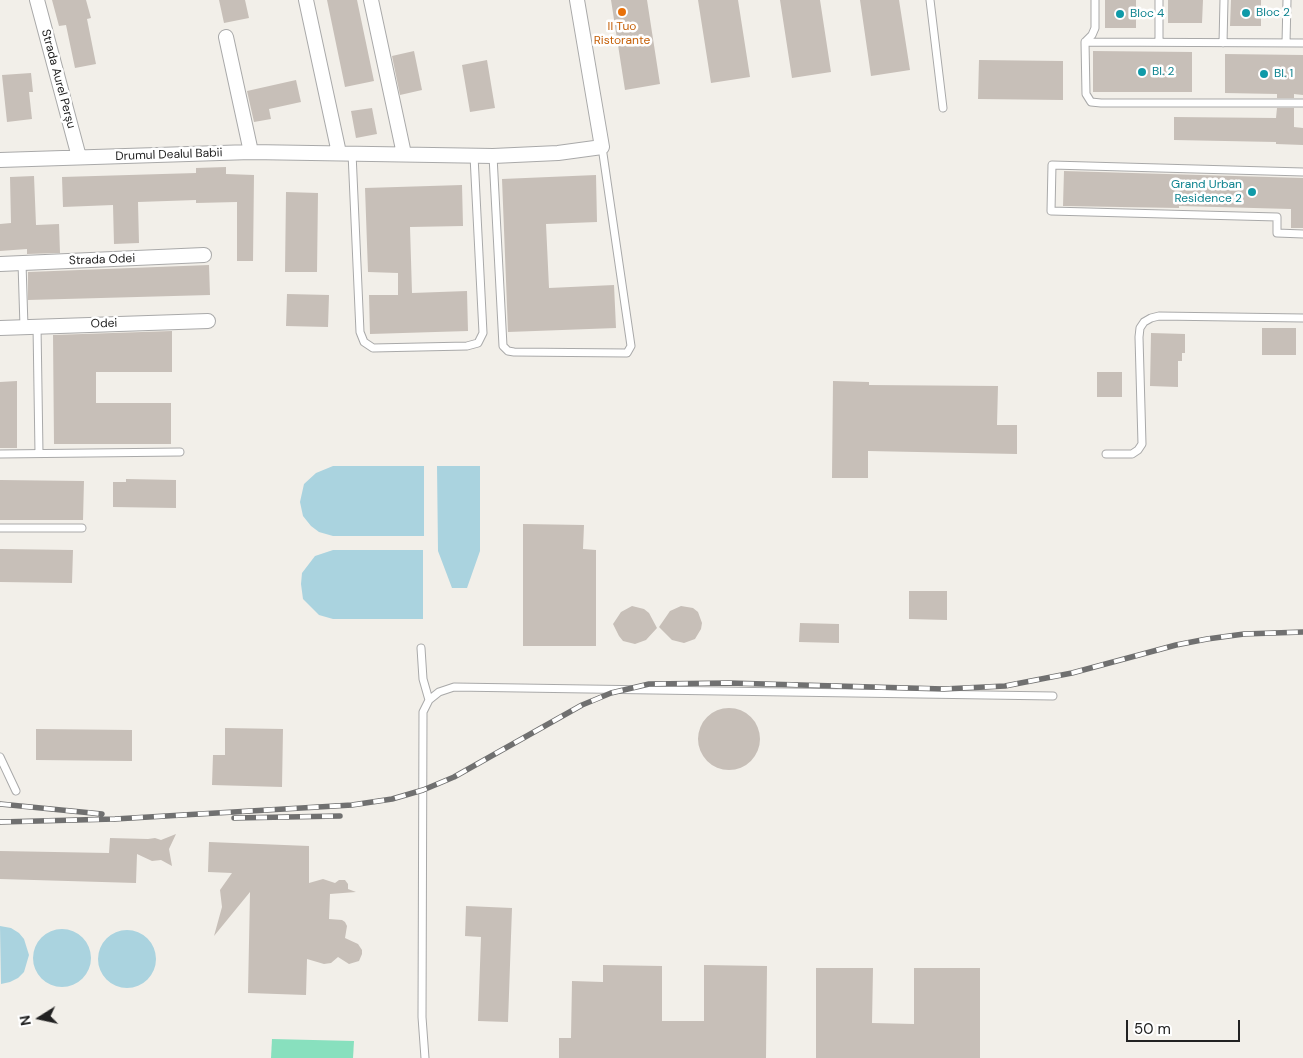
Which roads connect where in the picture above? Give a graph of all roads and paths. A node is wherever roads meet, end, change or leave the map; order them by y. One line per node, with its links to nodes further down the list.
1 (37, 0): 24 (street, Strada Aurel Perșu)
2 (306, 0): 20 (street)
3 (371, 0): 21 (street)
4 (577, 0): 18 (street)
5 (930, 0): 17 (lane)
6 (1095, 0): 11 (lane)
7 (1160, 0): 12 (lane)
8 (1224, 0): 13 (lane)
9 (1287, 0): 14 (lane)
10 (226, 37): 19 (street)
11 (1085, 42): 12 (lane); 16 (lane)
12 (1159, 42): 13 (lane)
13 (1223, 43): 14 (lane)
14 (1286, 43): 15 (lane)
15 (1303, 43)
16 (1303, 103)
17 (943, 108)
18 (602, 147): 23 (street, Drumul Dealul Babii); 23 (lane)
19 (251, 152): 20 (street, Drumul Dealul Babii); 24 (street, Drumul Dealul Babii)
20 (346, 153): 21 (street, Drumul Dealul Babii); 22 (lane)
21 (404, 154): 22 (street, Drumul Dealul Babii)
22 (474, 156): 23 (street, Drumul Dealul Babii)
23 (494, 156)
24 (79, 157): 25 (street, Drumul Dealul Babii)
25 (0, 160)
26 (1303, 172): 27 (lane)
27 (1303, 234)
28 (204, 256): 29 (street, Strada Odei)
29 (22, 263): 30 (street, Strada Odei); 33 (lane)
30 (0, 264)
31 (1303, 318): 38 (lane)
32 (208, 321): 33 (street, Odei)
33 (30, 327): 34 (street, Odei); 36 (lane)
34 (0, 328)
35 (180, 452): 36 (lane)
36 (40, 453): 37 (lane)
37 (0, 454)
38 (1106, 454)
39 (0, 528): 40 (lane)
40 (82, 528)
41 (421, 648): 43 (lane)
42 (1053, 696): 43 (lane)
43 (429, 700): 46 (lane)
44 (0, 757): 45 (lane)
45 (16, 791)
46 (425, 1058)

